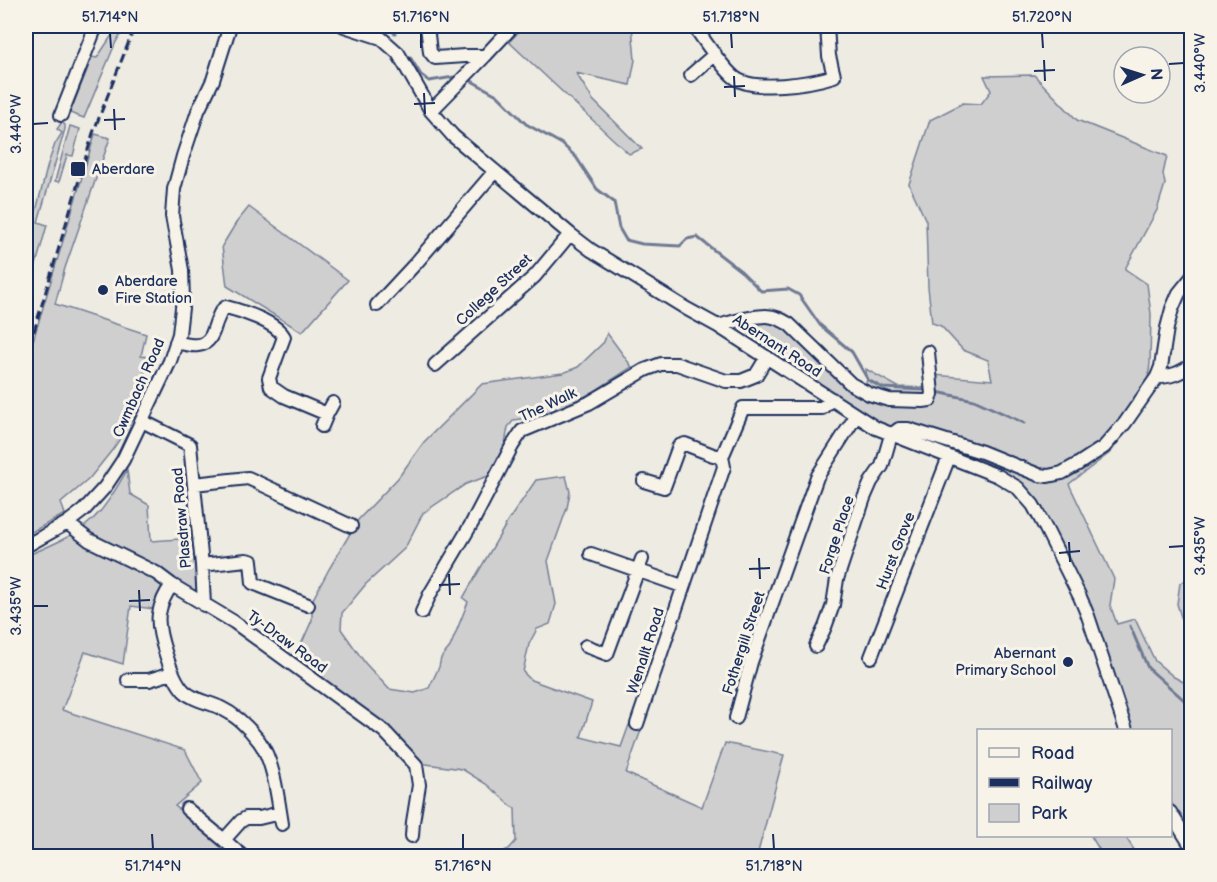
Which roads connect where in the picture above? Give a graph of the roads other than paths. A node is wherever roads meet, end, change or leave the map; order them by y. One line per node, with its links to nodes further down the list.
1 (96, 26): 12 (street)
2 (230, 26): 18 (street, Cwmbach Road)
3 (344, 26): 11 (street, Abernant Road)
4 (427, 26): 9 (street)
5 (513, 26): 9 (street)
6 (694, 26): 8 (street)
7 (827, 26): 8 (street)
8 (715, 54): 10 (street)
9 (485, 56): 11 (street)
10 (691, 75)
11 (431, 111): 13 (street, Abernant Road)
12 (61, 115)
13 (495, 171): 14 (street, Abernant Road); 16 (street)
14 (570, 234): 17 (street, Abernant Road); 21 (street, College Street)
15 (1191, 277): 23 (street)
16 (377, 305)
17 (718, 326): 19 (street); 20 (street, Abernant Road)
18 (176, 342): 25 (street); 27 (street, Cwmbach Road)
19 (928, 352)
20 (767, 357): 24 (street, Abernant Road); 43 (street, The Walk)
21 (435, 364)
22 (1191, 365): 23 (street)
23 (1157, 377): 28 (street)
24 (832, 399): 26 (street, Abernant Road); 29 (street, Wenallt Road)
25 (327, 414)
26 (856, 416): 28 (street, Abernant Road); 49 (street, Fothergill Street)
27 (142, 421): 32 (street, Plasdraw Road); 33 (street, Cwmbach Road)
28 (891, 435): 30 (street, Abernant Road); 45 (street, Forge Place)
29 (722, 457): 31 (street); 40 (street, Wenallt Road)
30 (949, 457): 46 (street, Hurst Grove); 51 (street, Abernant Road)
31 (644, 481)
32 (194, 484): 34 (street); 37 (street, Plasdraw Road)
33 (67, 523): 35 (street, Cwmbach Road); 39 (street, Ty-Draw Road)
34 (351, 526)
35 (26, 546)
36 (591, 554): 38 (street)
37 (202, 565): 41 (street, Plasdraw Road); 42 (street)
38 (640, 565): 40 (street); 44 (street)
39 (172, 585): 41 (street, Ty-Draw Road); 47 (street)
40 (682, 586): 50 (street, Wenallt Road)
41 (204, 605): 54 (street, Ty-Draw Road)
42 (308, 605)
43 (422, 612)
44 (586, 646)
45 (816, 646)
46 (871, 657)
47 (172, 673): 48 (street); 55 (street)
48 (128, 680)
49 (736, 718)
50 (637, 724)
51 (1126, 729)
52 (187, 809): 55 (street)
53 (1172, 815): 56 (street)
54 (412, 836)
55 (224, 840): 57 (street)
56 (1191, 847)
57 (242, 856)

